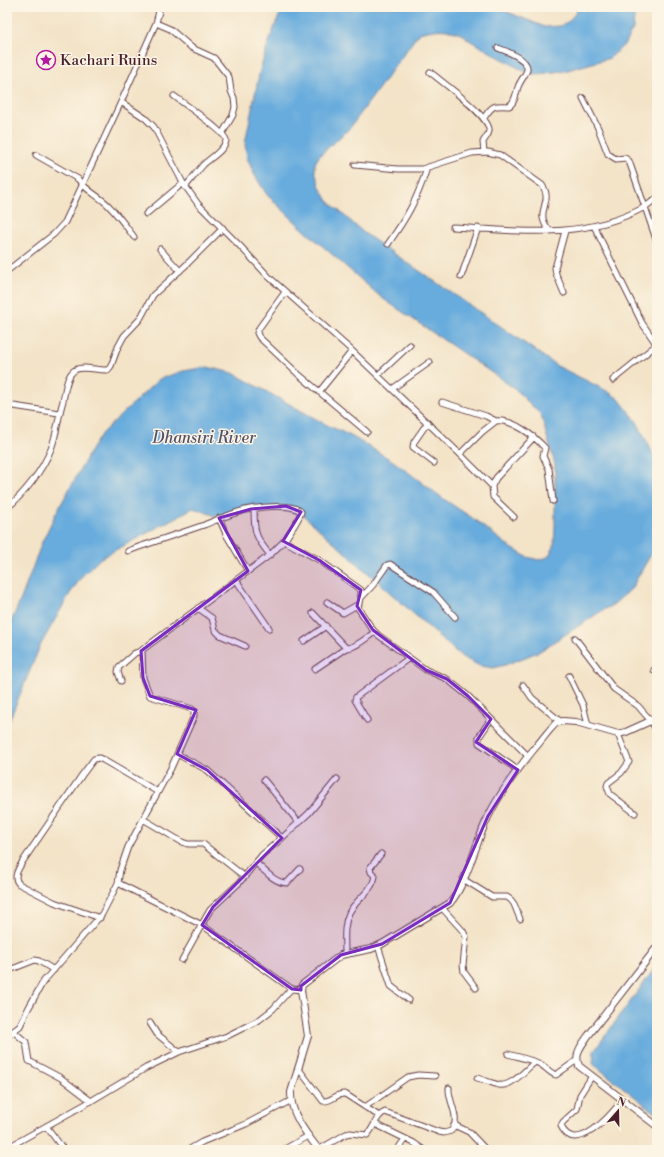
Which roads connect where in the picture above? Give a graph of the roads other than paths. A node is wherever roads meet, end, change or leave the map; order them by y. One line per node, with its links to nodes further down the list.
1 (160, 7): 2 (street)
2 (156, 23): 7 (street); 9 (street)
3 (498, 48): 8 (street)
4 (430, 72): 8 (street)
5 (174, 96): 9 (street)
6 (583, 98): 17 (street)
7 (121, 102): 14 (street); 15 (street)
8 (484, 118): 10 (street)
9 (222, 134): 15 (street)
10 (484, 152): 13 (street); 24 (street)
11 (36, 155): 14 (street)
12 (355, 165): 13 (street)
13 (427, 168): 27 (street)
14 (81, 184): 25 (street); 29 (street)
15 (184, 185): 18 (street); 21 (street)
16 (657, 198): 17 (street)
17 (646, 207): 19 (street); 26 (street)
18 (146, 214)
19 (594, 226): 23 (street); 35 (street)
20 (453, 227): 22 (street)
21 (223, 228): 30 (street); 32 (street)
22 (478, 228): 24 (street); 31 (street)
23 (565, 230): 24 (street); 33 (street)
24 (550, 231)
25 (134, 237)
26 (657, 242)
27 (388, 244)
28 (160, 249): 30 (street)
29 (7, 271)
30 (180, 271): 44 (street)
31 (461, 277)
32 (285, 292): 36 (street); 41 (street)
33 (564, 293)
34 (410, 345): 38 (street)
35 (656, 345): 39 (street)
36 (352, 351): 38 (street); 41 (street)
37 (430, 362): 40 (street)
38 (378, 376): 40 (street)
39 (614, 380)
40 (392, 389): 46 (street)
41 (319, 392): 47 (street)
42 (442, 402): 45 (street)
43 (7, 404): 44 (street)
44 (59, 413): 53 (street)
45 (496, 421): 48 (street); 49 (street)
46 (428, 422): 49 (street); 50 (street)
47 (367, 432)
48 (534, 437): 51 (street); 52 (street)
49 (460, 454): 51 (street)
50 (434, 463)
51 (492, 486): 55 (street)
52 (553, 501)
53 (7, 508)
54 (254, 508): 56 (street); 57 (street); 59 (street)
55 (514, 517)
56 (219, 518): 58 (street); 60 (street)
57 (285, 540): 59 (street); 62 (street)
58 (128, 551)
59 (270, 555): 60 (street)
60 (248, 571): 61 (street)
61 (236, 580): 65 (street); 69 (street)
62 (360, 598): 64 (street); 67 (street)
63 (327, 602): 64 (street)
64 (358, 605): 70 (street)
65 (198, 608): 73 (street); 75 (street)
66 (313, 613): 68 (street)
67 (455, 617)
68 (326, 626): 72 (street); 74 (street)
69 (269, 628)
70 (375, 632): 74 (street); 76 (street)
71 (575, 638): 82 (street)
72 (304, 640)
73 (245, 646)
74 (346, 648): 77 (street)
75 (142, 651): 79 (street); 88 (street)
76 (409, 658): 81 (street); 83 (street)
77 (315, 669)
78 (569, 676): 85 (street)
79 (121, 681)
80 (523, 685): 84 (street)
81 (491, 719): 89 (street); 90 (street)
82 (654, 719): 86 (street); 87 (street)
83 (367, 720)
84 (561, 722): 85 (street); 89 (street)
85 (588, 726): 87 (street)
86 (657, 730)
87 (618, 734): 94 (street)
88 (177, 754): 93 (street); 97 (street)
89 (528, 756): 90 (street)
90 (518, 770): 102 (street)
91 (337, 779): 96 (street)
92 (264, 780): 96 (street)
93 (158, 792): 95 (street); 105 (street)
94 (635, 813)
95 (143, 820): 101 (street); 103 (street)
96 (299, 823): 97 (street)
97 (282, 838): 99 (street)
98 (381, 854): 110 (street)
99 (256, 863): 100 (street); 101 (street)
100 (300, 869)
101 (245, 877): 107 (street)
102 (463, 879): 104 (street); 106 (street)
103 (118, 884): 105 (street); 107 (street)
104 (442, 908): 108 (street); 114 (street)
105 (100, 918): 112 (street)
106 (520, 919)
107 (202, 925): 111 (street); 115 (street)
108 (378, 946): 110 (street); 117 (street)
109 (657, 946): 123 (street)
110 (345, 954): 116 (street)
111 (182, 960)
112 (54, 970): 113 (street); 119 (street)
113 (7, 971)
114 (476, 988)
115 (292, 989): 116 (street); 121 (street)
116 (301, 990): 125 (street)
117 (410, 1000)
118 (150, 1023): 121 (street)
119 (13, 1031): 120 (street); 131 (street)
120 (7, 1036)
121 (179, 1052): 131 (street)
122 (508, 1054): 124 (street)
123 (577, 1060): 124 (street); 127 (street)
124 (535, 1062): 128 (street)
125 (298, 1068): 132 (street); 133 (street)
126 (435, 1076): 133 (street)
127 (592, 1076): 130 (street); 130 (street)
128 (477, 1078)
129 (449, 1088): 136 (street)
130 (623, 1099): 138 (street)
131 (91, 1101): 137 (street)
132 (290, 1101): 139 (street); 143 (street)
133 (365, 1107): 134 (street)
134 (379, 1116): 135 (street); 136 (street)
135 (375, 1124): 140 (street); 145 (street)
136 (454, 1125): 148 (street)
137 (46, 1126): 141 (street); 142 (street)
138 (657, 1126)
139 (308, 1136): 144 (street); 145 (street)
140 (406, 1139): 146 (street); 147 (street)
141 (7, 1148)
142 (64, 1150)
143 (188, 1150)
144 (283, 1150)
145 (318, 1150)
146 (398, 1150)
147 (424, 1150)
148 (486, 1150)

